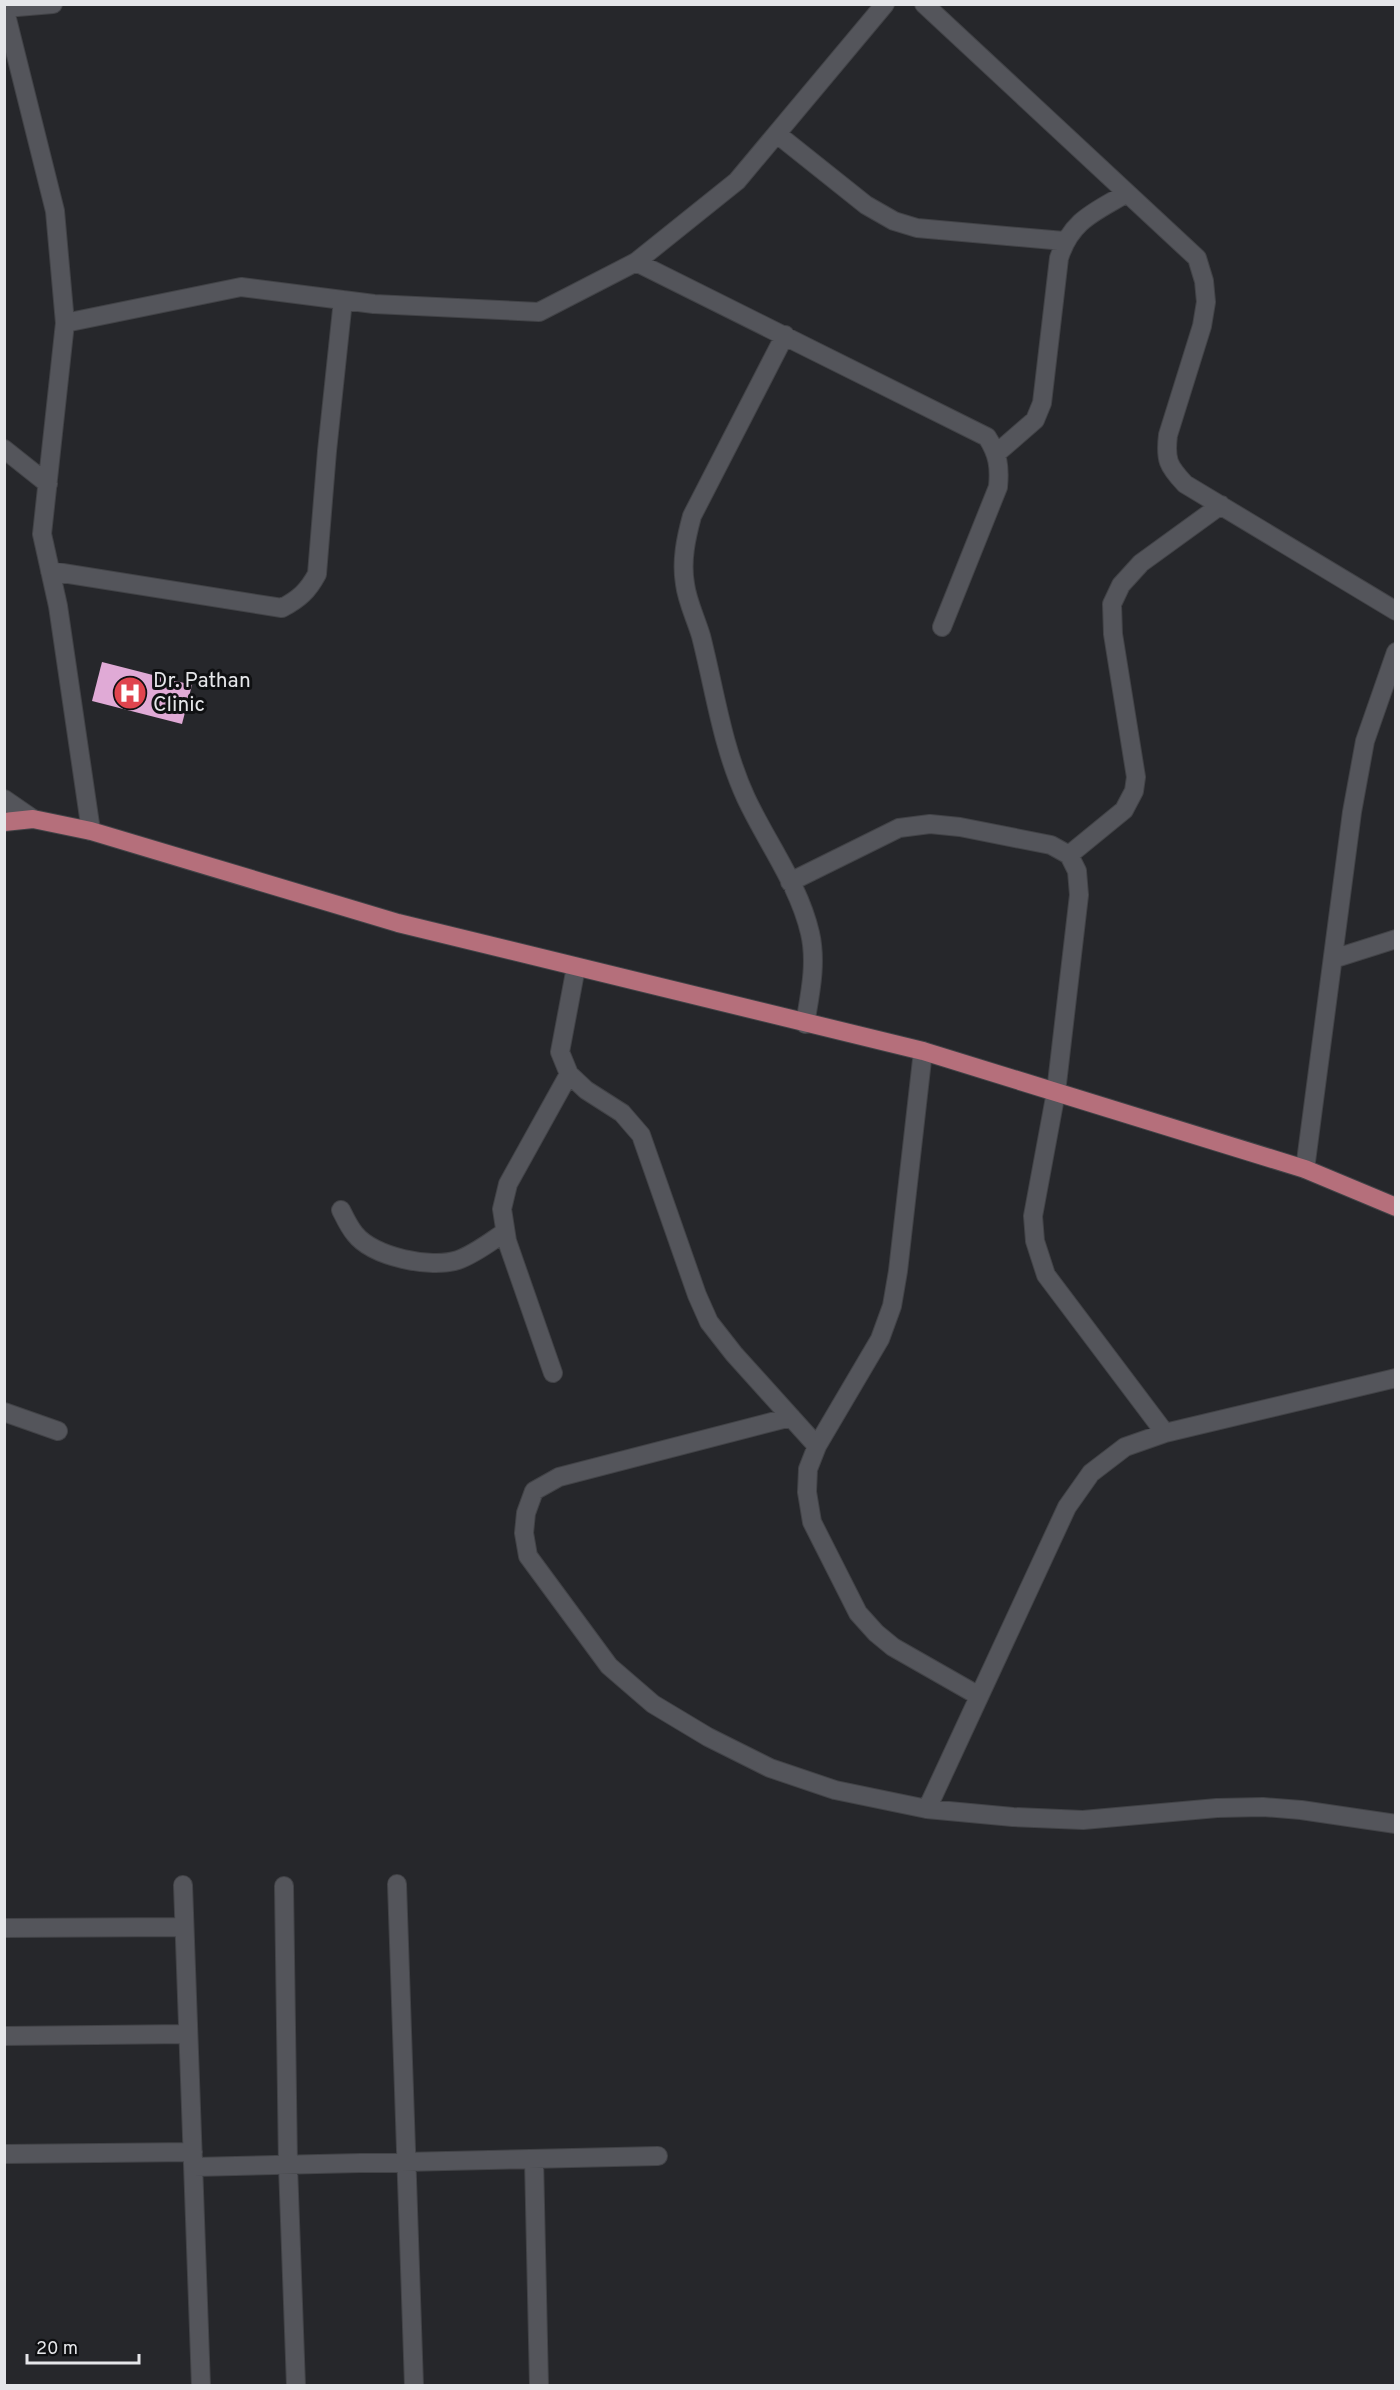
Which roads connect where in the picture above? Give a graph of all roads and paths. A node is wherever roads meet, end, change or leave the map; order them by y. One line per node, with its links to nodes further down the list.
1 (53, 4): 4 (street)
2 (885, 4): 5 (street)
3 (924, 4): 6 (street)
4 (5, 7): 10 (street)
5 (777, 134): 7 (street); 8 (street)
6 (1127, 193): 7 (street); 15 (street)
7 (1064, 241): 13 (street)
8 (636, 262): 9 (street); 11 (street)
9 (343, 300): 10 (street); 16 (street)
10 (65, 322): 14 (street)
11 (784, 335): 13 (street); 25 (street)
12 (4, 449): 14 (street)
13 (997, 453): 18 (street)
14 (48, 484): 16 (street)
15 (1221, 505): 17 (street); 24 (street)
16 (50, 571): 23 (street)
17 (1395, 611)
18 (942, 627)
19 (1395, 652): 27 (street)
20 (4, 800): 21 (street)
21 (33, 819): 22 (main road); 23 (main road)
22 (4, 822)
23 (91, 831): 28 (main road)
24 (1069, 855): 25 (street); 32 (street)
25 (790, 882): 29 (street)
26 (1395, 939): 27 (street)
27 (1333, 959): 33 (street)
28 (576, 967): 29 (main road); 31 (street)
29 (805, 1023): 30 (main road)
30 (923, 1051): 32 (main road); 43 (street)
31 (569, 1074): 36 (street); 40 (street)
32 (1056, 1092): 33 (main road); 42 (street)
33 (1305, 1168): 34 (main road)
34 (1395, 1207)
35 (341, 1210): 36 (street)
36 (505, 1232): 37 (street)
37 (553, 1373)
38 (1395, 1378): 42 (street)
39 (4, 1412): 41 (street)
40 (791, 1417): 43 (street); 45 (street)
41 (58, 1431)
42 (1165, 1433): 44 (street)
43 (817, 1446): 44 (street)
44 (979, 1696): 45 (street)
45 (927, 1809): 46 (street)
46 (1395, 1824)
47 (397, 1884): 58 (street)
48 (183, 1885): 50 (street)
49 (284, 1886): 59 (street)
50 (184, 1927): 51 (street); 52 (street)
51 (4, 1928)
52 (188, 2034): 53 (street); 57 (street)
53 (4, 2036)
54 (4, 2154): 57 (street)
55 (658, 2156): 56 (street)
56 (534, 2159): 58 (street); 63 (street)
57 (193, 2160): 59 (street); 60 (street)
58 (405, 2163): 59 (street); 62 (street)
59 (288, 2166): 61 (street)
60 (201, 2385)
61 (296, 2385)
62 (414, 2385)
63 (539, 2385)

